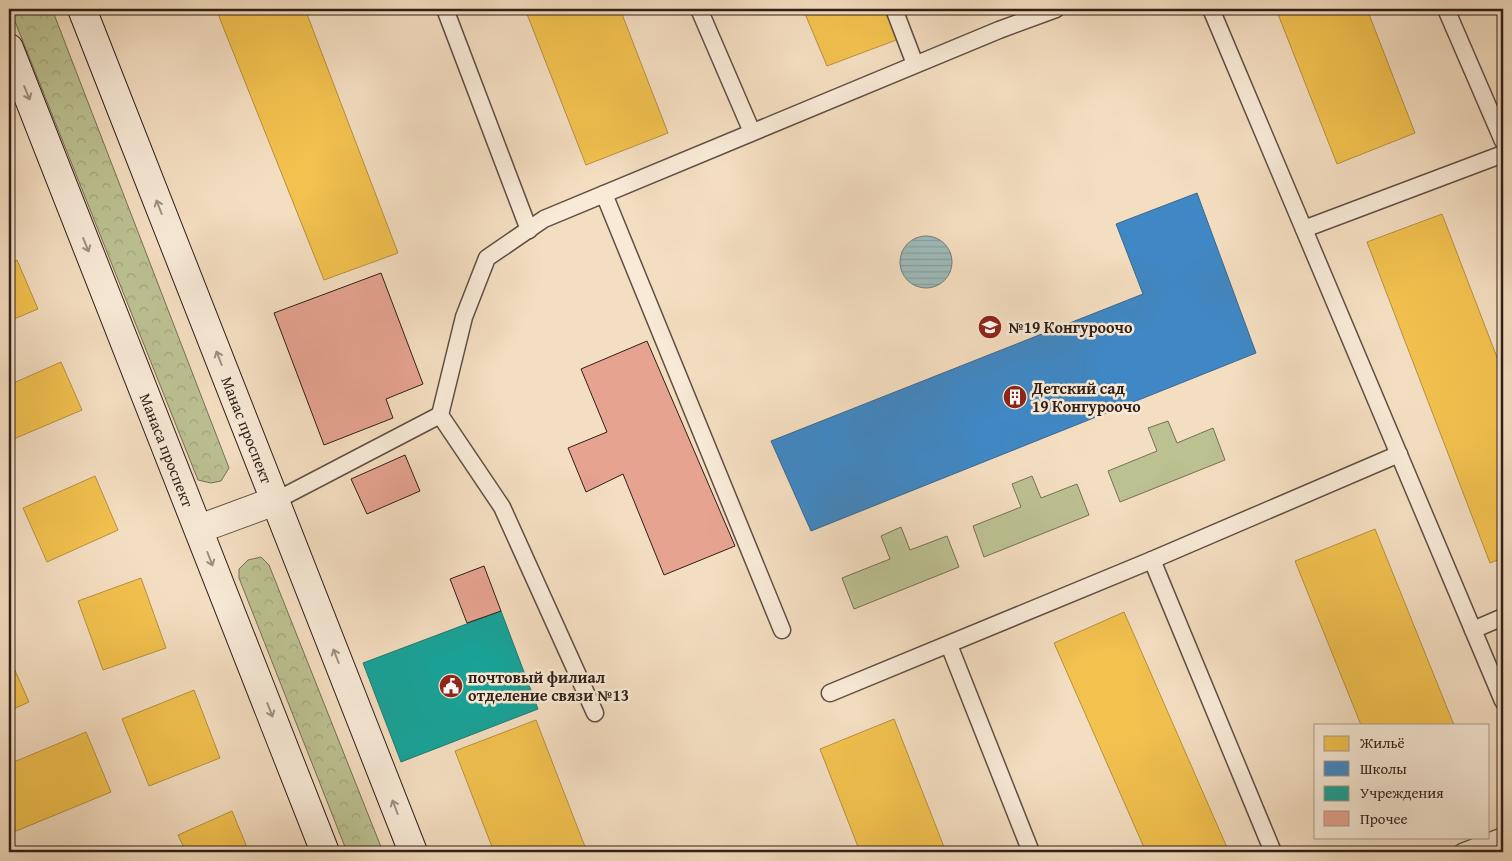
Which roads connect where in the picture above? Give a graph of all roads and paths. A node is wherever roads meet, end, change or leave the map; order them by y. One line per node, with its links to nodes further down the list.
1 (82, 9): 18 (main road, Манас проспект, one-way to 1)
2 (445, 9): 14 (lane)
3 (699, 9): 10 (lane)
4 (894, 9): 9 (lane)
5 (1056, 9): 9 (lane)
6 (1211, 9): 15 (lane)
7 (1446, 9): 11 (lane)
8 (9, 48): 19 (main road, Манаса проспект, one-way to 19)
9 (915, 64): 10 (lane)
10 (752, 132): 13 (lane)
11 (1503, 141)
12 (1503, 154): 15 (lane)
13 (604, 194): 14 (lane); 22 (lane)
14 (530, 230): 16 (lane)
15 (1304, 230): 17 (lane)
16 (440, 415): 18 (lane); 27 (lane)
17 (1399, 454): 20 (lane); 23 (lane)
18 (275, 501): 19 (main road); 30 (main road, Манас проспект, one-way to 18)
19 (199, 529): 29 (main road, Манаса проспект, one-way to 29)
20 (1152, 560): 24 (lane); 32 (lane)
21 (1503, 617): 23 (lane)
22 (782, 630)
23 (1473, 630): 26 (lane)
24 (949, 645): 25 (lane); 31 (lane)
25 (830, 693)
26 (1503, 701)
27 (595, 713)
28 (1503, 836): 33 (lane)
29 (325, 852)
30 (413, 852)
31 (1031, 852)
32 (1273, 852)
33 (1462, 852)

